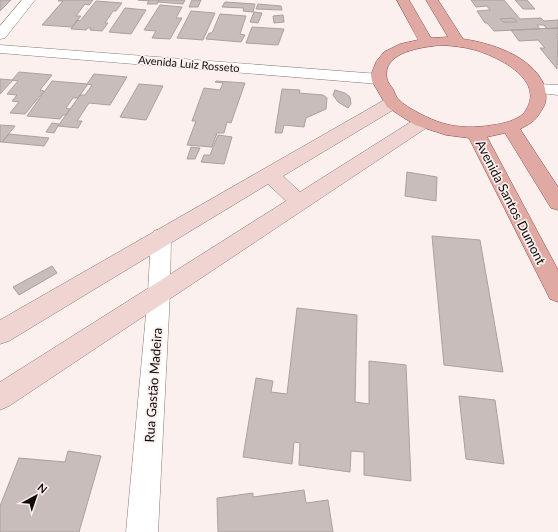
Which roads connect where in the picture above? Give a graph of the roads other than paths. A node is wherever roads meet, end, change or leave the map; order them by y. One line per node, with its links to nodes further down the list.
1 (29, 0): 4 (street)
2 (403, 0): 5 (main road)
3 (432, 0): 6 (main road)
4 (0, 35)
5 (426, 42): 6 (main road); 8 (main road)
6 (458, 42): 9 (main road)
7 (0, 48): 8 (street, Avenida Luiz Rosseto)
8 (379, 79): 11 (main road)
9 (538, 89): 10 (street); 13 (main road)
10 (558, 90)
11 (392, 103): 12 (main road); 15 (street)
12 (423, 122): 14 (main road); 16 (street)
13 (510, 128): 14 (main road); 17 (main road)
14 (475, 132): 19 (main road, Avenida Santos Dumont)
15 (269, 174): 16 (street); 18 (street)
16 (300, 203): 20 (street)
17 (558, 203)
18 (161, 237): 20 (street, Rua Gastão Madeira); 21 (street)
19 (558, 292)
20 (159, 293): 22 (street); 23 (street, Rua Gastão Madeira)
21 (0, 333)
22 (0, 397)
23 (142, 532)

